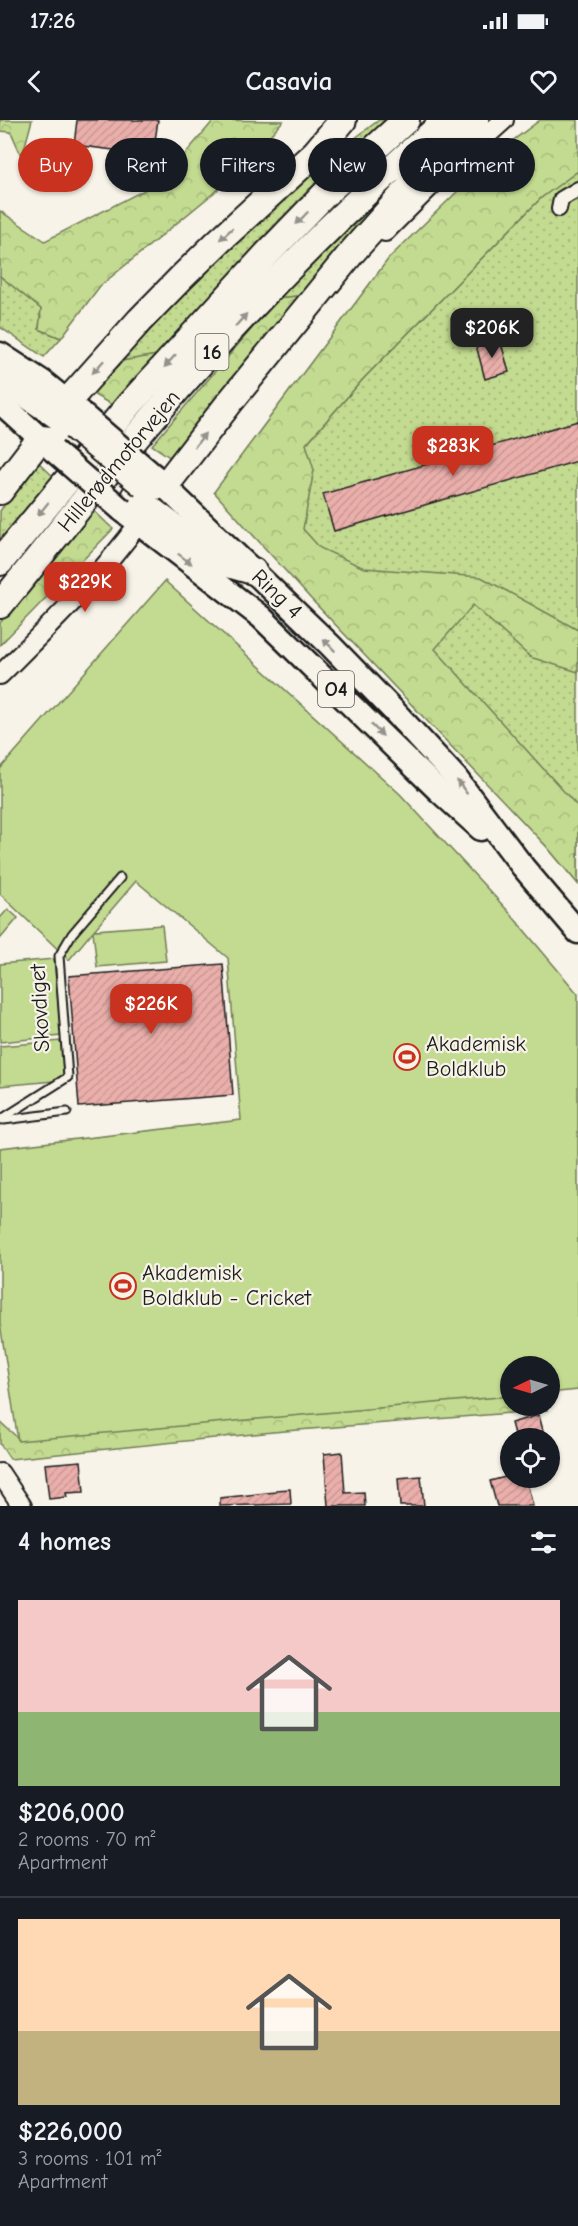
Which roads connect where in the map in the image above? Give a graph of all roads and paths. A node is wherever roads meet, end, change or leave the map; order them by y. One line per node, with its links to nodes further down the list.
1 (343, 120): 7 (highway)
2 (364, 120): 8 (highway)
3 (406, 120): 19 (highway, Hillerødmotorvejen / 16, one-way to 19)
4 (447, 120): 21 (highway, Hillerødmotorvejen / 16, one-way to 4)
5 (476, 120): 12 (highway)
6 (504, 120): 12 (street)
7 (328, 138)
8 (337, 138)
9 (308, 159): 16 (highway, one-way to 16)
10 (577, 193): 11 (street)
11 (559, 209)
12 (328, 283): 18 (highway, one-way to 12)
13 (0, 354): 16 (main road, Ring 4 / O4)
14 (0, 376): 16 (highway)
15 (0, 402): 16 (main road, Ring 4 / O4)
16 (62, 427): 17 (highway); 18 (main road, Ring 4 / O4, bridge); 18 (highway)
17 (0, 491)
18 (144, 498): 20 (highway); 22 (street); 23 (main road, Ring 4 / O4, one-way to 23)
19 (0, 562)
20 (253, 571): 23 (main road, Ring 4 / O4, one-way to 20)
21 (0, 605)
22 (0, 675)
23 (523, 867): 25 (main road, Ring 4 / O4)
24 (120, 878): 27 (lane, Skovdiget)
25 (578, 932)
26 (67, 1112): 27 (lane, Skovdiget)
27 (0, 1121)
28 (0, 1473): 29 (street)
29 (22, 1506)

